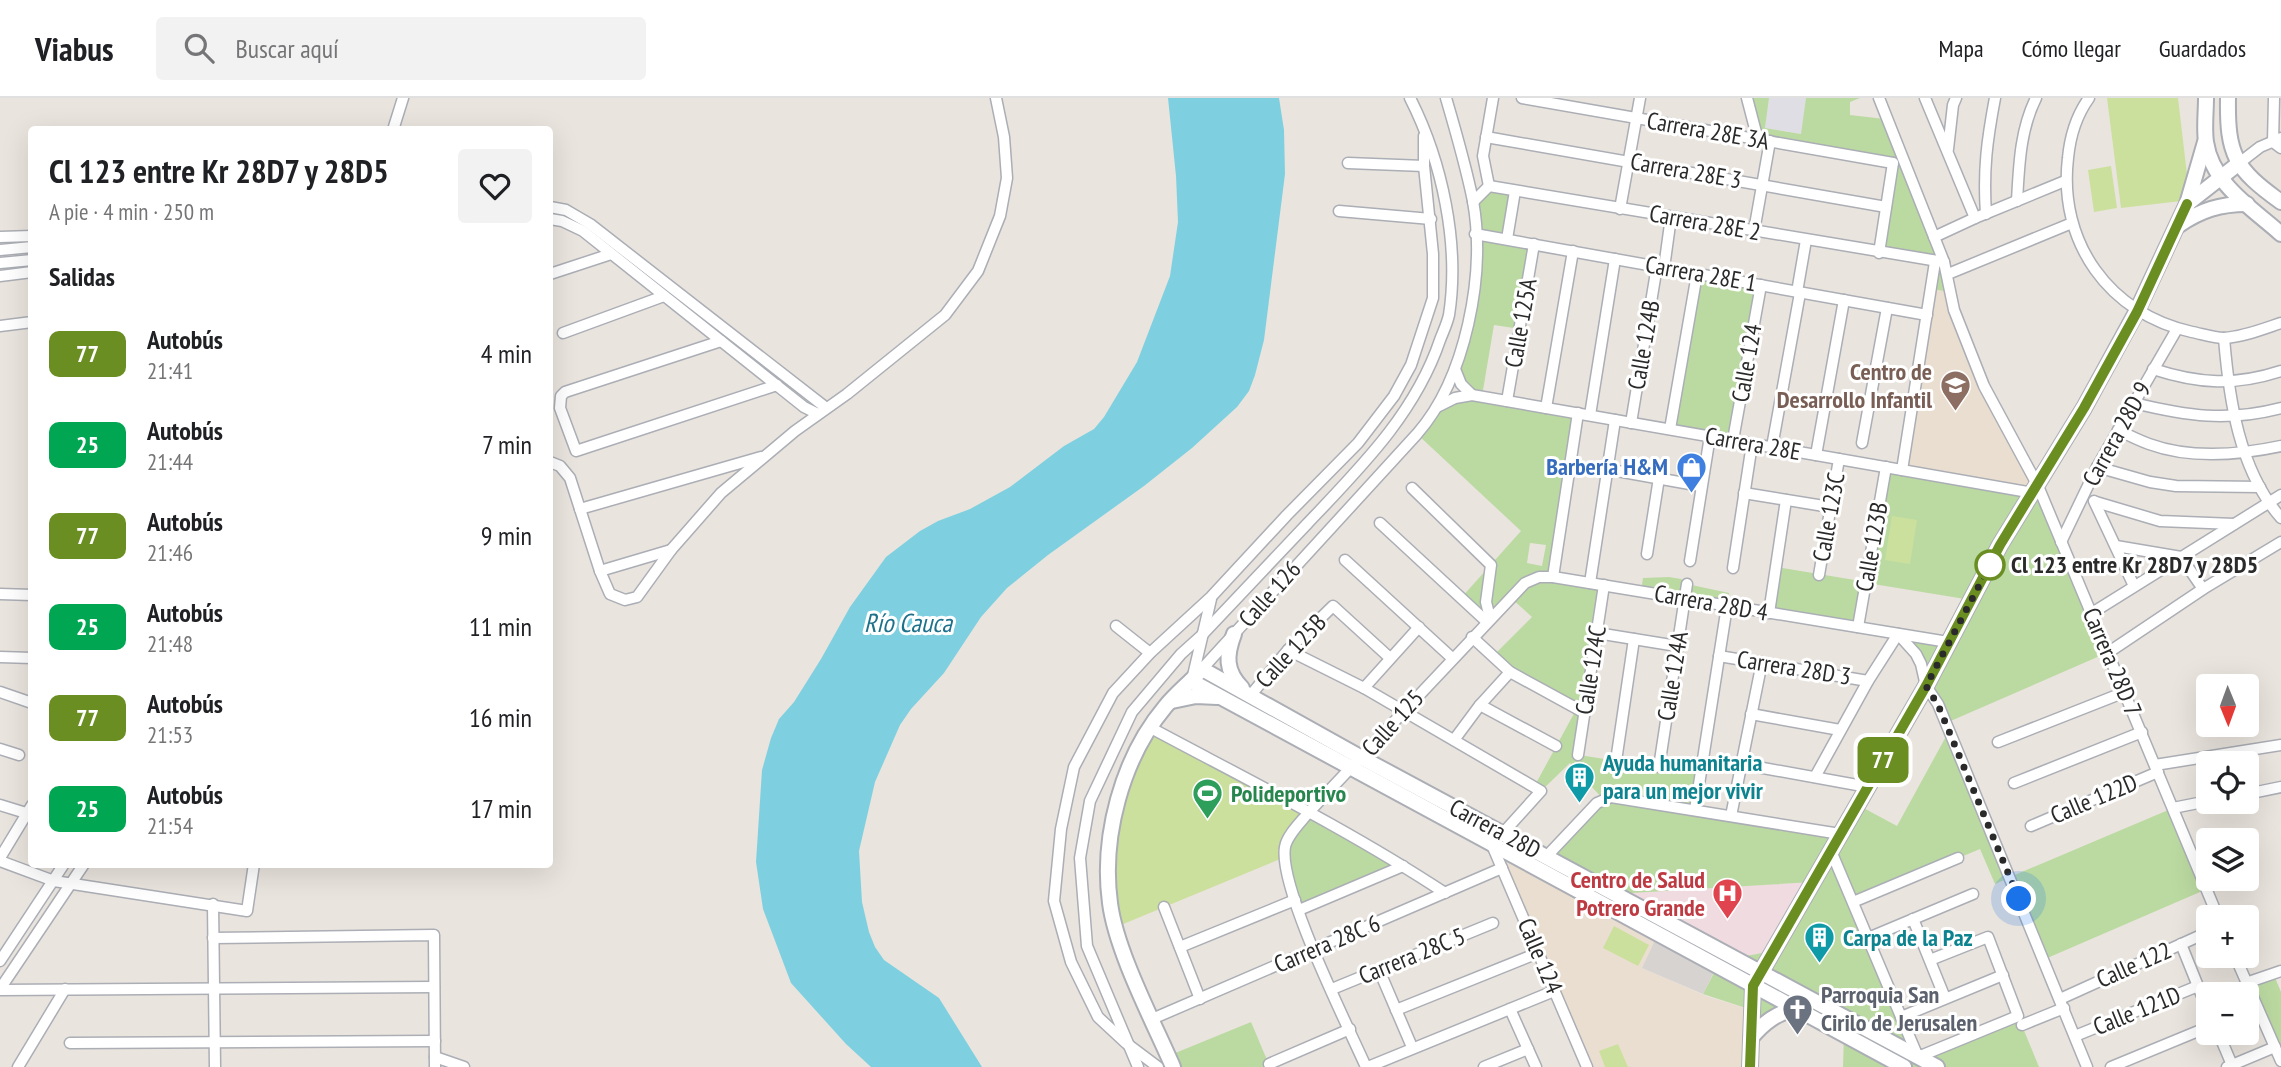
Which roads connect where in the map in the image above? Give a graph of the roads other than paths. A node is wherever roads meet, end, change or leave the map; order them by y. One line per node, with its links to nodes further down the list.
1 (403, 98): 20 (street)
2 (996, 98): 102 (street)
3 (1410, 98): 19 (street)
4 (1446, 98): 38 (street, Calle 126)
5 (1493, 98): 21 (street)
6 (1522, 98): 18 (street, Carrera 28E 3A)
7 (1640, 98): 18 (street)
8 (1746, 98): 22 (street)
9 (1878, 98): 27 (street, Carrera 28D 7)
10 (1925, 98): 26 (street)
11 (1956, 98): 26 (street)
12 (1996, 98): 46 (street)
13 (2036, 98): 37 (street)
14 (2206, 98): 24 (street)
15 (2228, 98): 30 (street)
16 (2274, 98): 25 (street)
17 (2083, 100): 33 (street)
18 (1636, 118): 22 (street, Carrera 28E 3A); 28 (street)
19 (1424, 125): 31 (street); 173 (street)
20 (394, 126)
21 (1486, 136): 28 (street, Carrera 28E 3); 35 (street)
22 (1758, 139): 23 (street, Carrera 28E 3A)
23 (1770, 141): 27 (street, Carrera 28E 3A); 34 (street)
24 (2206, 142): 32 (street); 40 (street)
25 (2278, 143): 30 (street)
26 (1948, 149): 48 (street)
27 (1897, 160): 43 (street); 58 (street, Carrera 28D 7)
28 (1628, 161): 34 (street, Carrera 28E 3); 44 (street)
29 (1348, 163): 31 (street)
30 (2238, 164): 32 (street); 39 (street)
31 (1424, 166): 49 (street)
32 (2220, 178): 40 (street); 41 (street)
33 (2065, 181): 37 (street); 51 (street)
34 (1762, 185): 43 (street, Carrera 28E 3); 53 (street)
35 (1489, 186): 36 (street, Carrera 28E 2); 38 (street)
36 (1515, 191): 44 (street, Carrera 28E 2); 59 (street)
37 (2017, 201): 46 (street)
38 (1473, 202): 54 (street, Calle 126)
39 (2281, 202)
40 (2187, 204): 52 (street)
41 (2247, 204): 52 (street); 55 (street)
42 (553, 207): 102 (street)
43 (1886, 207): 65 (street)
44 (1620, 209): 47 (street, Carrera 28E 2)
45 (1339, 211): 49 (street)
46 (1986, 214): 48 (street)
47 (1671, 217): 53 (street, Carrera 28E 2); 71 (street, Calle 124B)
48 (1975, 218): 58 (street)
49 (1431, 219): 161 (street)
50 (553, 220): 66 (street)
51 (2072, 223): 75 (street); 82 (street)
52 (2178, 226): 82 (street)
53 (1754, 231): 60 (street, Carrera 28E 2)
54 (1475, 234): 59 (street, Carrera 28E 1); 91 (street, Calle 126)
55 (2281, 234)
56 (28, 236): 57 (street)
57 (0, 237)
58 (1934, 237): 69 (street, Carrera 28D 7)
59 (1507, 239): 61 (street, Carrera 28E 1)
60 (1806, 240): 65 (street, Carrera 28E 2); 78 (street)
61 (1534, 244): 64 (street, Carrera 28E 1); 97 (street, Calle 125A)
62 (28, 247): 63 (street)
63 (0, 250)
64 (1573, 251): 67 (street, Carrera 28E 1); 100 (street)
65 (1879, 253): 69 (street, Carrera 28E 2)
66 (611, 254): 73 (street); 79 (street)
67 (1615, 259): 71 (street, Carrera 28E 1); 104 (street)
68 (28, 260): 70 (street)
69 (1940, 262): 75 (street, Carrera 28D 7); 83 (street)
70 (0, 263)
71 (1660, 267): 74 (street, Carrera 28E 1); 107 (street, Calle 124B)
72 (28, 272): 76 (street)
73 (553, 273)
74 (1697, 274): 77 (street, Carrera 28E 1); 108 (street)
75 (1948, 274): 129 (street, Carrera 28D 7)
76 (0, 276)
77 (1760, 285): 78 (street, Carrera 28E 1); 111 (street, Calle 124)
78 (1799, 292): 80 (street, Carrera 28E 1); 115 (street)
79 (664, 296): 88 (street); 90 (street)
80 (1844, 300): 81 (street, Carrera 28E 1); 117 (street, Calle 123C)
81 (1887, 308): 83 (street, Carrera 28E 1); 113 (street)
82 (2137, 312): 87 (street); 129 (street)
83 (1927, 316): 124 (street)
84 (28, 322): 86 (street)
85 (2281, 323): 89 (street)
86 (0, 326)
87 (2177, 329): 89 (street); 92 (street, Carrera 28D 9)
88 (563, 333)
89 (2224, 338): 94 (street)
90 (721, 341): 95 (street); 95 (street)
91 (1455, 369): 96 (street); 99 (street, Calle 126)
92 (2153, 369): 94 (street); 98 (street, Carrera 28D 9)
93 (2281, 371): 94 (street)
94 (2228, 383): 105 (street)
95 (777, 385): 102 (street)
96 (1472, 395): 97 (street, Carrera 28E); 99 (street, Carrera 28E)
97 (1507, 401): 100 (street, Carrera 28E)
98 (2134, 403): 105 (street); 109 (street, Carrera 28D 9)
99 (1437, 407): 171 (street, Calle 126)
100 (1546, 408): 103 (street, Carrera 28E)
101 (2281, 408): 105 (street)
102 (822, 411): 118 (street)
103 (1578, 413): 104 (street, Carrera 28E); 152 (street)
104 (1590, 415): 106 (street, Carrera 28E)
105 (2235, 417): 116 (street)
106 (1615, 420): 107 (street, Carrera 28E); 123 (street)
107 (1631, 423): 108 (street, Carrera 28E)
108 (1670, 429): 110 (street, Carrera 28E)
109 (2118, 430): 116 (street); 122 (street, Carrera 28D 9)
110 (1710, 436): 111 (street, Carrera 28E); 126 (street)
111 (1733, 440): 112 (street, Carrera 28E)
112 (1752, 443): 115 (street, Carrera 28E); 130 (street)
113 (1862, 443)
114 (2281, 446): 116 (street)
115 (1772, 447): 117 (street, Carrera 28E)
116 (2245, 453): 127 (street)
117 (1816, 455): 119 (street, Carrera 28E)
118 (764, 456): 137 (street); 144 (street)
119 (1839, 459): 121 (street, Carrera 28E); 136 (street, Calle 123C)
120 (553, 463): 137 (street)
121 (1886, 467): 124 (street, Carrera 28E); 169 (street, Calle 123B)
122 (2097, 467): 127 (street); 131 (street, Carrera 28D 9)
123 (1606, 469): 125 (street); 154 (street)
124 (1902, 470): 129 (street, Carrera 28E)
125 (1659, 478): 126 (street); 145 (street)
126 (1701, 486): 148 (street)
127 (2260, 487): 135 (street)
128 (1412, 488): 166 (street)
129 (2036, 489): 141 (street, Carrera 28D 7); 176 (street)
130 (1744, 494): 133 (street); 149 (street)
131 (2083, 495): 134 (street); 141 (street, Carrera 28D 9)
132 (2281, 495): 135 (street)
133 (1786, 500): 136 (street); 164 (street)
134 (2096, 502): 140 (street); 143 (street)
135 (2268, 503): 138 (street); 140 (street)
136 (1830, 507): 151 (street, Calle 123C)
137 (580, 509): 150 (street)
138 (2281, 518)
139 (1380, 523): 166 (street)
140 (2235, 524): 146 (street)
141 (2061, 541): 165 (street, Carrera 28D 7)
142 (2281, 542): 158 (street)
143 (2116, 546): 146 (street); 157 (street)
144 (671, 551): 150 (street); 150 (street)
145 (1647, 554)
146 (2181, 557): 157 (street); 158 (street)
147 (1345, 560): 168 (street)
148 (1690, 561)
149 (1733, 568)
150 (600, 571)
151 (1819, 575)
152 (1553, 577): 153 (street, Carrera 28D 4); 154 (street, Carrera 28D 4)
153 (1525, 583): 166 (street, Calle 125)
154 (1590, 583): 156 (street, Carrera 28D 4)
155 (1687, 584): 162 (street, Calle 124A)
156 (1604, 585): 162 (street, Carrera 28D 4); 170 (street, Calle 124C)
157 (2134, 586): 165 (street)
158 (2203, 589): 180 (street)
159 (0, 594): 160 (street)
160 (28, 595)
161 (1211, 597): 173 (street); 179 (street)
162 (1684, 599): 163 (street, Carrera 28D 4); 177 (street, Calle 124A)
163 (1727, 606): 164 (street, Carrera 28D 4); 181 (street)
164 (1769, 612): 169 (street, Carrera 28D 4)
165 (2092, 614): 180 (street, Carrera 28D 7)
166 (1488, 620): 174 (street, Calle 125)
167 (1116, 626): 179 (street)
168 (1419, 627): 184 (street); 185 (street)
169 (1858, 627): 172 (street, Carrera 28D 4)
170 (1597, 633): 175 (street); 201 (street, Calle 124C)
171 (1234, 634): 187 (street, Calle 126); 195 (street)
172 (1898, 634): 176 (street, Carrera 28D 4); 190 (street); 191 (street)
173 (1201, 636): 189 (street); 274 (street)
174 (1472, 637): 185 (street, Calle 125); 188 (street)
175 (1634, 639): 177 (street); 214 (street)
176 (1948, 642): 191 (street)
177 (1677, 646): 216 (street, Calle 124A)
178 (1288, 650): 184 (street, Calle 125B); 192 (street); 195 (street, Calle 125B)
179 (1150, 653): 288 (street)
180 (2109, 653): 194 (street, Carrera 28D 7)
181 (1719, 656): 186 (street, Carrera 28D 3); 228 (street)
182 (0, 657): 183 (street)
183 (28, 658)
184 (1390, 658): 192 (street)
185 (1452, 658): 200 (street, Calle 125)
186 (1762, 662): 190 (street, Carrera 28D 3); 202 (street)
187 (1202, 669): 189 (street, Calle 126); 195 (street, Carrera 28D)
188 (1510, 672): 199 (street); 201 (street)
189 (1191, 681): 196 (street, Carrera 28D); 198 (street, Calle 126)
190 (1868, 681): 204 (street)
191 (1926, 686): 221 (street); 283 (street)
192 (1364, 688): 200 (street)
193 (0, 692): 197 (street)
194 (2125, 692): 205 (street, Carrera 28D 7); 207 (street)
195 (1250, 696): 213 (street, Carrera 28D)
196 (1220, 697): 198 (street); 217 (street, Carrera 28D)
197 (28, 702)
198 (1170, 702): 203 (street, Calle 126)
199 (1480, 705): 206 (street); 209 (street)
200 (1403, 711): 206 (street); 213 (street, Calle 125)
201 (1585, 713): 212 (street, Calle 124C)
202 (1751, 714): 204 (street); 215 (street)
203 (1151, 728): 230 (street); 290 (street, Calle 126)
204 (1840, 730): 219 (street)
205 (2142, 733): 218 (street, Carrera 28D 7); 220 (street)
206 (1454, 740): 233 (street)
207 (1997, 742)
208 (2281, 745): 218 (street, Calle 122D)
209 (1556, 746)
210 (0, 749): 211 (street)
211 (19, 755)
212 (1578, 755)
213 (1362, 758): 217 (street, Calle 125); 233 (street, Carrera 28D)
214 (1616, 761)
215 (1741, 764): 219 (street); 231 (street)
216 (1659, 767)
217 (1350, 768): 230 (street, Calle 125); 235 (street, Carrera 28D)
218 (2156, 768): 226 (street, Carrera 28D 7); 232 (street, Calle 122D)
219 (1815, 776): 221 (street)
220 (2014, 783)
221 (1868, 787): 234 (street)
222 (2281, 788): 223 (street)
223 (2259, 792)
224 (2196, 804): 226 (street)
225 (0, 805): 227 (street)
226 (2173, 808): 252 (street, Carrera 28D 7)
227 (28, 809)
228 (1695, 810): 231 (street); 237 (street)
229 (28, 811): 239 (street)
230 (1309, 812): 240 (street); 251 (street, Calle 125)
231 (1731, 816): 234 (street)
232 (2031, 826)
233 (1503, 833): 237 (street, Carrera 28D)
234 (1840, 834): 236 (street)
235 (1492, 845): 244 (street, Calle 124); 270 (street, Carrera 28D)
236 (1831, 851): 249 (street); 270 (street)
237 (1546, 857): 270 (street, Carrera 28D)
238 (1958, 858): 249 (street)
239 (0, 859): 245 (street)
240 (1403, 866): 247 (street); 251 (street)
241 (62, 868): 245 (street)
242 (82, 868): 246 (street)
243 (253, 868): 250 (street)
244 (1502, 868): 247 (street, Carrera 28C 6); 262 (street, Calle 124)
245 (54, 881): 246 (street); 264 (street)
246 (73, 883): 250 (street); 268 (street)
247 (1445, 893): 261 (street, Carrera 28C 6)
248 (1973, 894): 254 (street)
249 (1853, 902): 258 (street)
250 (213, 904): 257 (street)
251 (1297, 905): 260 (street); 261 (street, Calle 125)
252 (2213, 905)
253 (1164, 907): 260 (street)
254 (1913, 919): 258 (street); 263 (street)
255 (1493, 923): 266 (street, Carrera 28C 5)
256 (2196, 937): 259 (street, Calle 122)
257 (214, 938): 273 (street); 279 (street)
258 (1868, 938): 289 (street)
259 (2181, 944): 271 (street); 283 (street, Calle 122)
260 (1180, 947): 281 (street)
261 (1314, 950): 278 (street, Calle 125); 281 (street, Carrera 28C 6)
262 (1538, 953): 280 (street, Calle 124); 286 (street)
263 (1930, 960): 269 (street); 282 (street)
264 (0, 961)
265 (0, 970): 268 (street)
266 (1379, 970): 278 (street, Carrera 28C 5); 286 (street)
267 (2281, 971): 272 (street)
268 (13, 972): 276 (street)
269 (2003, 975): 282 (street); 291 (street)
270 (1757, 979): 284 (street, Carrera 28D); 295 (street); 304 (street, Carrera 28D)
271 (2196, 982)
272 (2249, 982)
273 (434, 987): 279 (street); 296 (street)
274 (1104, 987): 288 (street); 299 (street)
275 (2196, 987): 294 (street, Calle 121D)
276 (0, 989): 277 (street)
277 (65, 989): 279 (street); 309 (street)
278 (1332, 989): 292 (street, Calle 125)
279 (212, 990): 298 (street)
280 (1554, 990): 285 (street); 318 (street, Calle 124)
281 (1200, 999): 290 (street, Carrera 28C 6)
282 (1945, 999): 289 (street)
283 (2062, 1004): 291 (street, Calle 122); 294 (street)
284 (1797, 1008): 295 (street); 320 (street, Carrera 28D)
285 (1510, 1009): 302 (street); 303 (street)
286 (1396, 1010): 302 (street)
287 (2259, 1011): 301 (street)
288 (1098, 1017): 299 (street)
289 (1901, 1017): 304 (street)
290 (1152, 1019): 314 (street, Calle 126)
291 (2020, 1020): 304 (street, Calle 122)
292 (1350, 1029): 307 (street); 315 (street, Calle 125)
293 (2196, 1032): 323 (street)
294 (2075, 1036): 322 (street)
295 (1751, 1038): 319 (street)
296 (435, 1041): 298 (street); 306 (street)
297 (70, 1043): 298 (street)
298 (215, 1043): 310 (street)
299 (1126, 1043): 312 (street); 313 (street)
300 (2223, 1045): 308 (street)
301 (2275, 1046): 305 (street); 308 (street)
302 (1412, 1047): 315 (street)
303 (1528, 1049): 316 (street); 317 (street)
304 (1918, 1057): 321 (street, Carrera 28D)
305 (2281, 1061)
306 (435, 1062): 311 (street)
307 (1269, 1064)
308 (2230, 1066)
309 (18, 1067)
310 (215, 1067)
311 (464, 1067)
312 (1138, 1067)
313 (1158, 1067)
314 (1173, 1067)
315 (1367, 1067)
316 (1484, 1067)
317 (1535, 1067)
318 (1587, 1067)
319 (1750, 1067)
320 (1904, 1067)
321 (1937, 1067)
322 (2087, 1067)
323 (2110, 1067)

